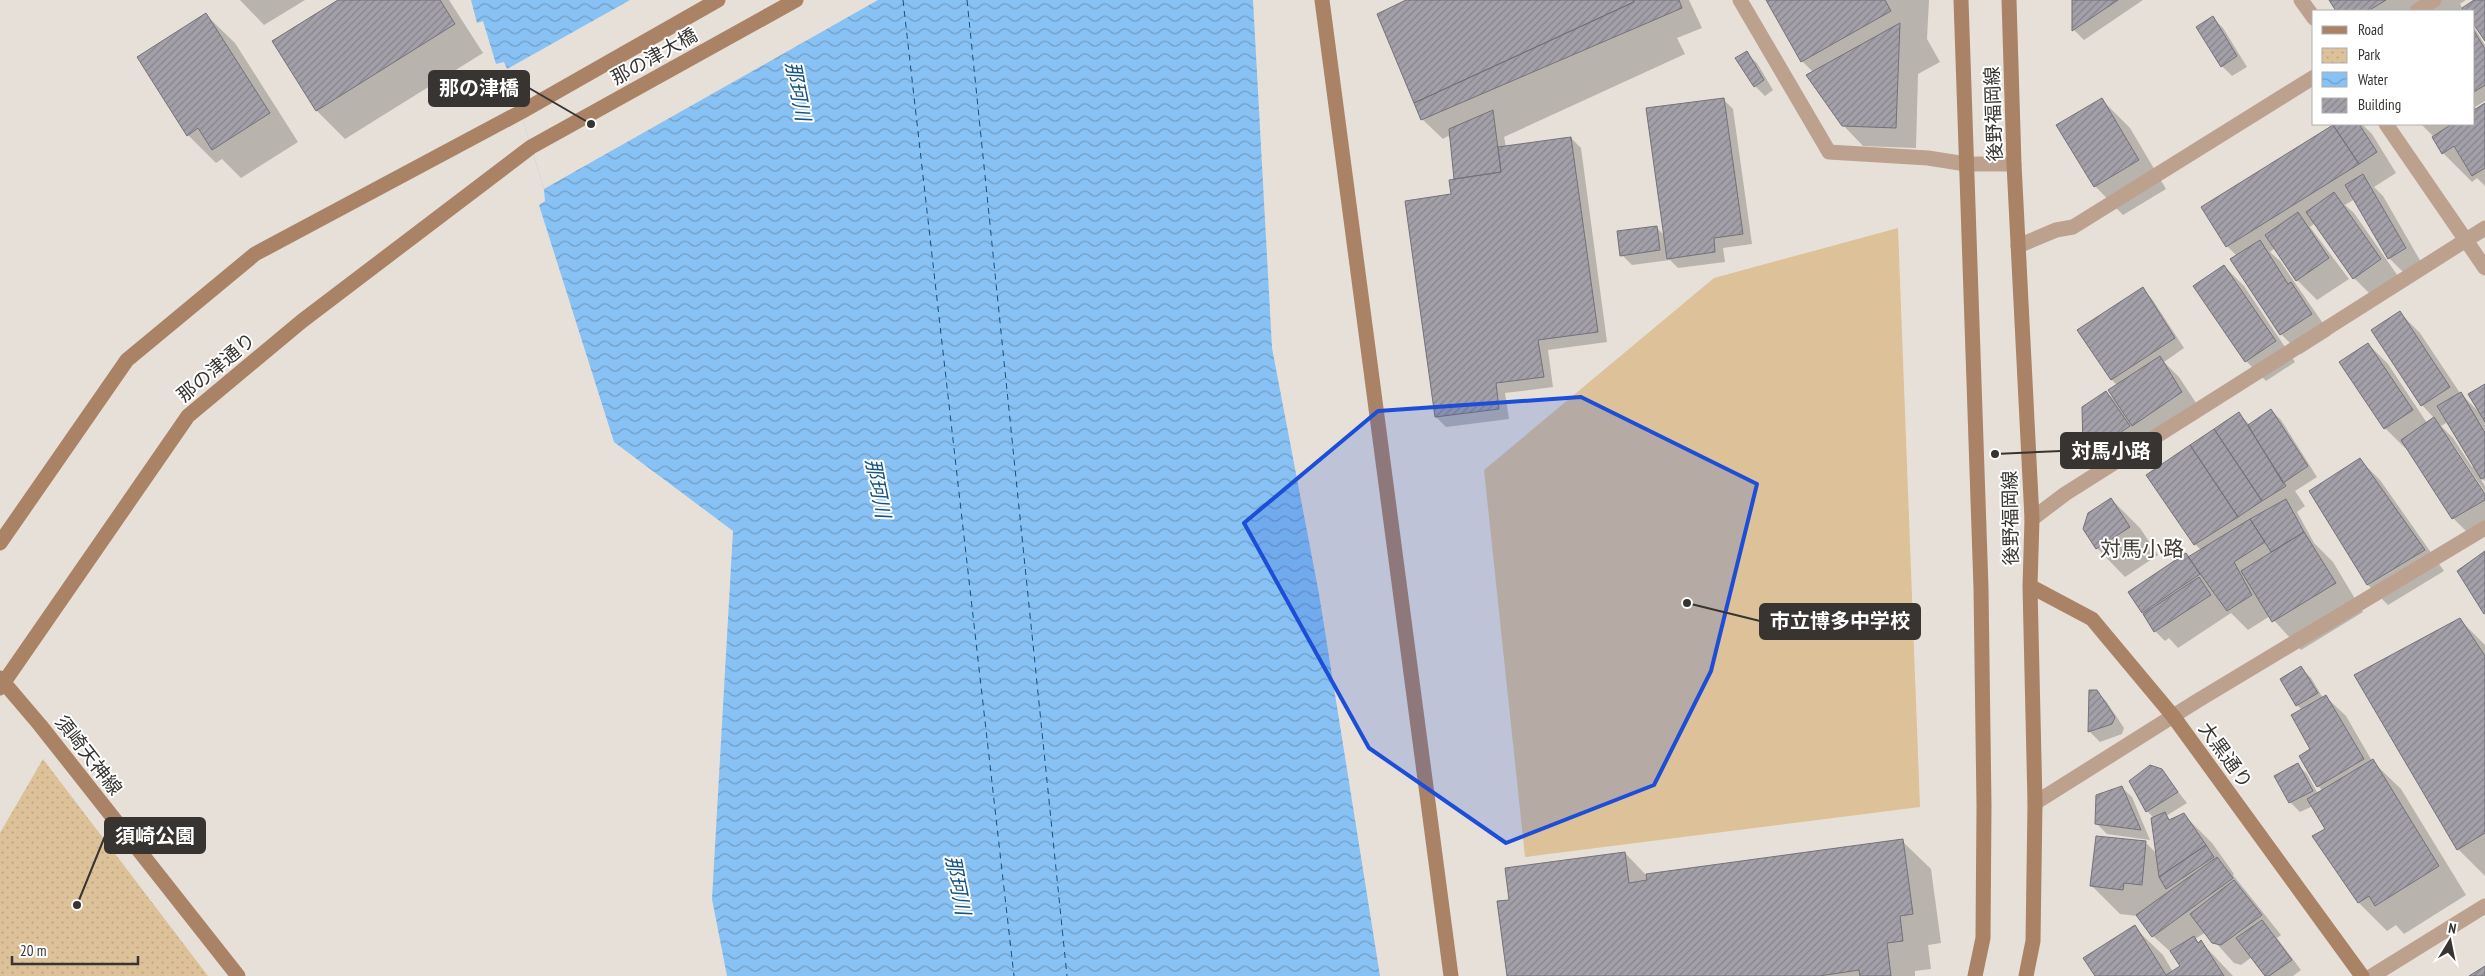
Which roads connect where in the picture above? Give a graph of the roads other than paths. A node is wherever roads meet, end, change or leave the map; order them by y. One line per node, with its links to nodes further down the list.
1 (718, 0): 22 (street, 那の津大橋)
2 (796, 0): 13 (street, 那の津大橋)
3 (1322, 0): 29 (street)
4 (1740, 0): 14 (street)
5 (1961, 0): 14 (street, 後野福岡線)
6 (2009, 0): 15 (street, 後野福岡線)
7 (2301, 0): 10 (street)
8 (2434, 0): 9 (street)
9 (2419, 10)
10 (2312, 15)
11 (2312, 78): 18 (street)
12 (2387, 125): 17 (street)
13 (531, 147): 24 (street, 那の津通り)
14 (1966, 164): 15 (street); 30 (street, 後野福岡線)
15 (2014, 164): 18 (street, 後野福岡線)
16 (2485, 228): 17 (street)
17 (2466, 241): 19 (street); 20 (street)
18 (2018, 246): 20 (street, 後野福岡線)
19 (2485, 268)
20 (2032, 519): 23 (street, 後野福岡線)
21 (2485, 528): 25 (street)
22 (0, 543)
23 (2030, 586): 25 (street, 大黒通り); 26 (street, 後野福岡線)
24 (1, 682): 28 (street, 須崎天神線)
25 (2173, 716): 26 (street); 32 (street, 大黒通り)
26 (2035, 803): 31 (street, 後野福岡線)
27 (2485, 906): 33 (street)
28 (238, 976)
29 (1451, 976)
30 (1975, 976)
31 (2026, 976)
32 (2362, 976)
33 (2372, 976)

